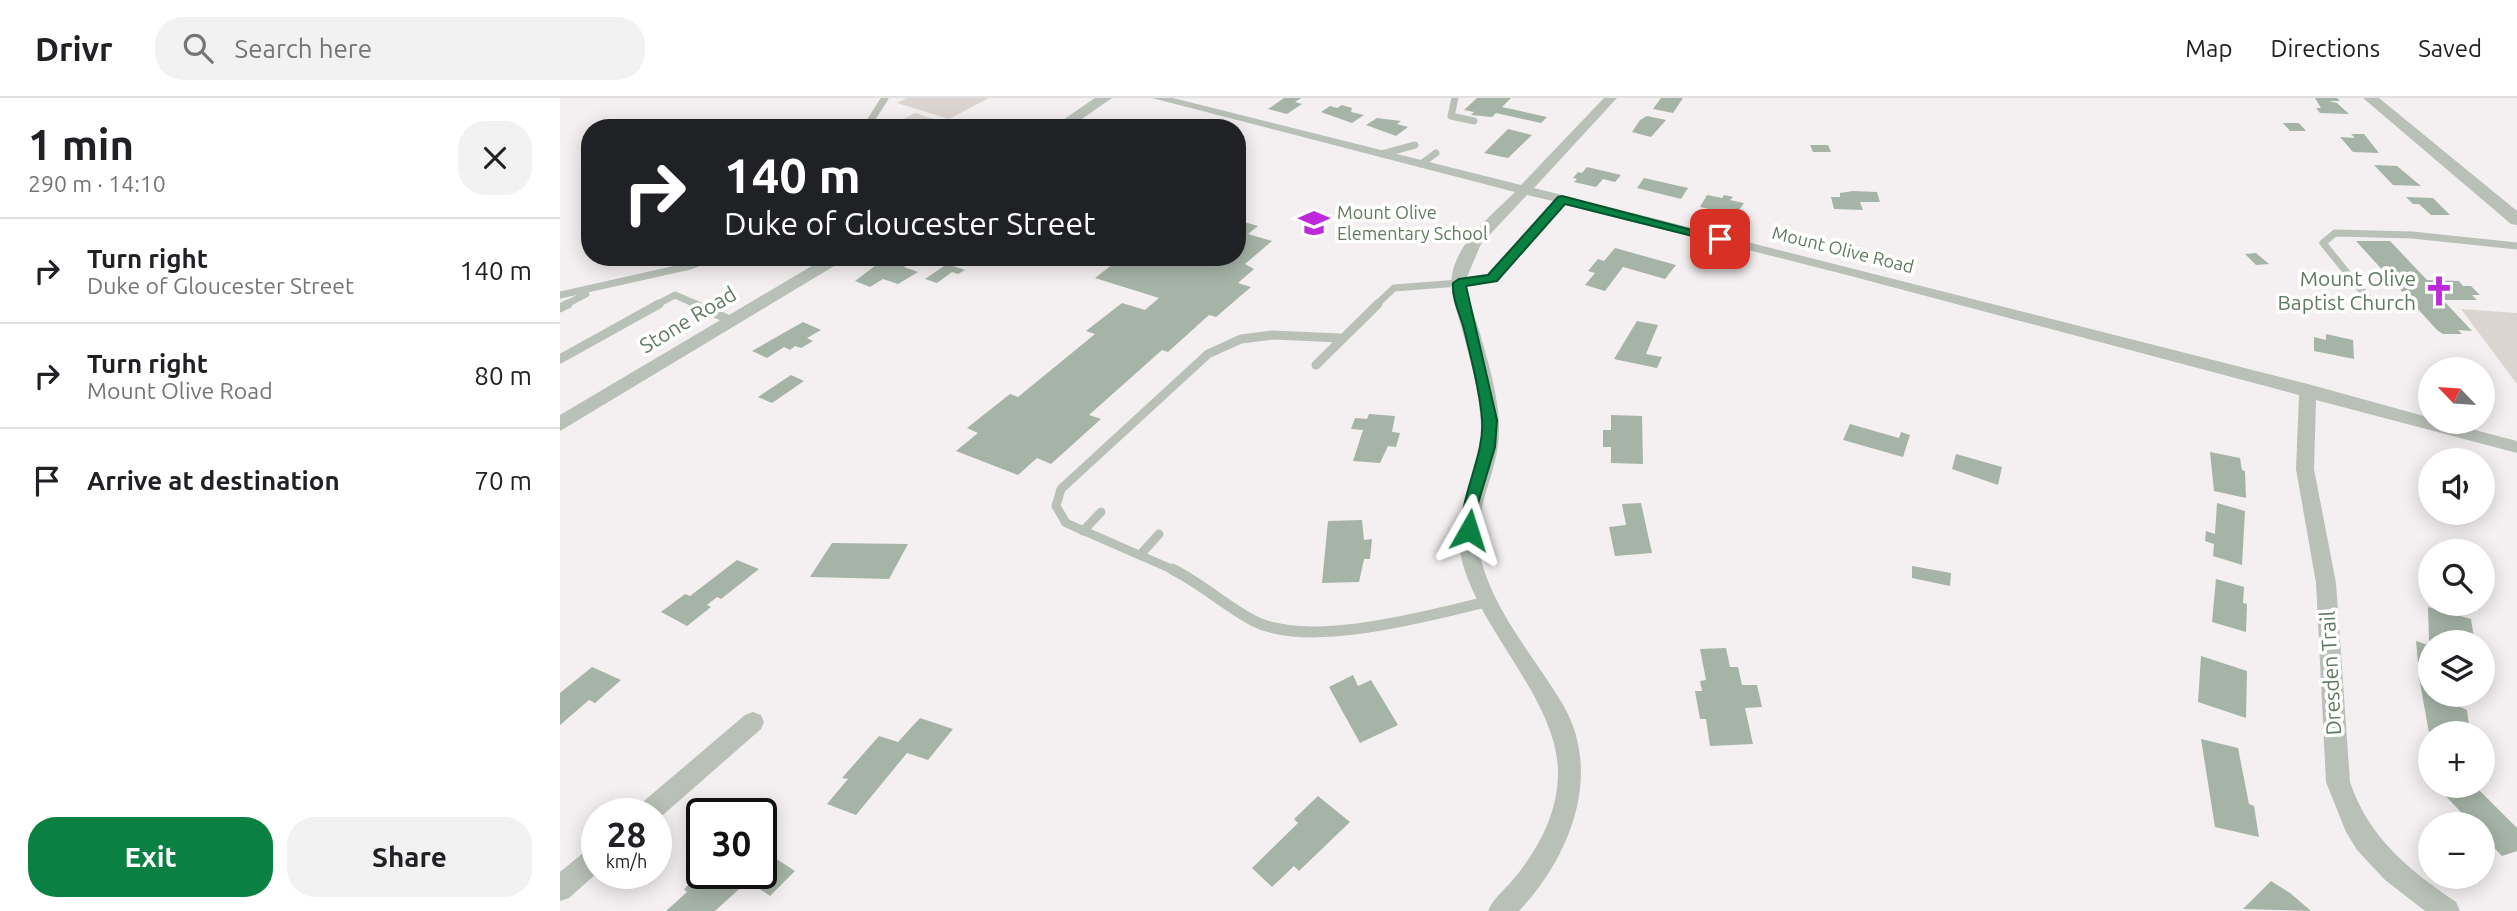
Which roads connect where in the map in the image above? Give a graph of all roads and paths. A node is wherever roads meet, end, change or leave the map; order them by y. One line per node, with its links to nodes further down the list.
1 (885, 98): 7 (lane)
2 (1105, 98): 8 (street)
3 (1158, 98): 9 (street, Mount Olive Road)
4 (1455, 98): 11 (lane)
5 (1611, 98): 16 (street)
6 (2370, 98): 18 (street)
7 (872, 119)
8 (1072, 119)
9 (1242, 119)
10 (1246, 120): 14 (street, Mount Olive Road)
11 (1474, 121)
12 (1415, 145): 14 (lane)
13 (1436, 153): 15 (lane)
14 (1382, 154): 15 (street, Mount Olive Road)
15 (1421, 164): 16 (street, Mount Olive Road)
16 (1523, 190): 17 (street, Mount Olive Road); 22 (street)
17 (1562, 200): 22 (street); 31 (street, Mount Olive Road)
18 (2517, 219)
19 (2517, 246): 25 (lane)
20 (690, 266): 23 (lane)
21 (824, 266): 27 (street, Stone Road)
22 (1459, 283): 28 (lane); 40 (street)
23 (596, 289): 24 (lane); 26 (lane)
24 (560, 295)
25 (2370, 301)
26 (560, 308)
27 (730, 320): 29 (lane); 33 (street, Stone Road)
28 (1340, 338): 30 (lane); 37 (lane)
29 (560, 359)
30 (1315, 365)
31 (2308, 390): 32 (street, Mount Olive Road); 46 (street, Dresden Trail)
32 (2418, 417)
33 (560, 424)
34 (2480, 434): 35 (street, Mount Olive Road)
35 (2517, 447)
36 (1101, 512): 37 (lane)
37 (1083, 531): 39 (lane)
38 (1159, 534): 39 (lane)
39 (1140, 555): 40 (lane)
40 (1486, 602): 45 (street)
41 (753, 722): 42 (street)
42 (665, 798)
43 (581, 871): 44 (street)
44 (560, 889)
45 (1501, 911)
46 (2447, 911)

